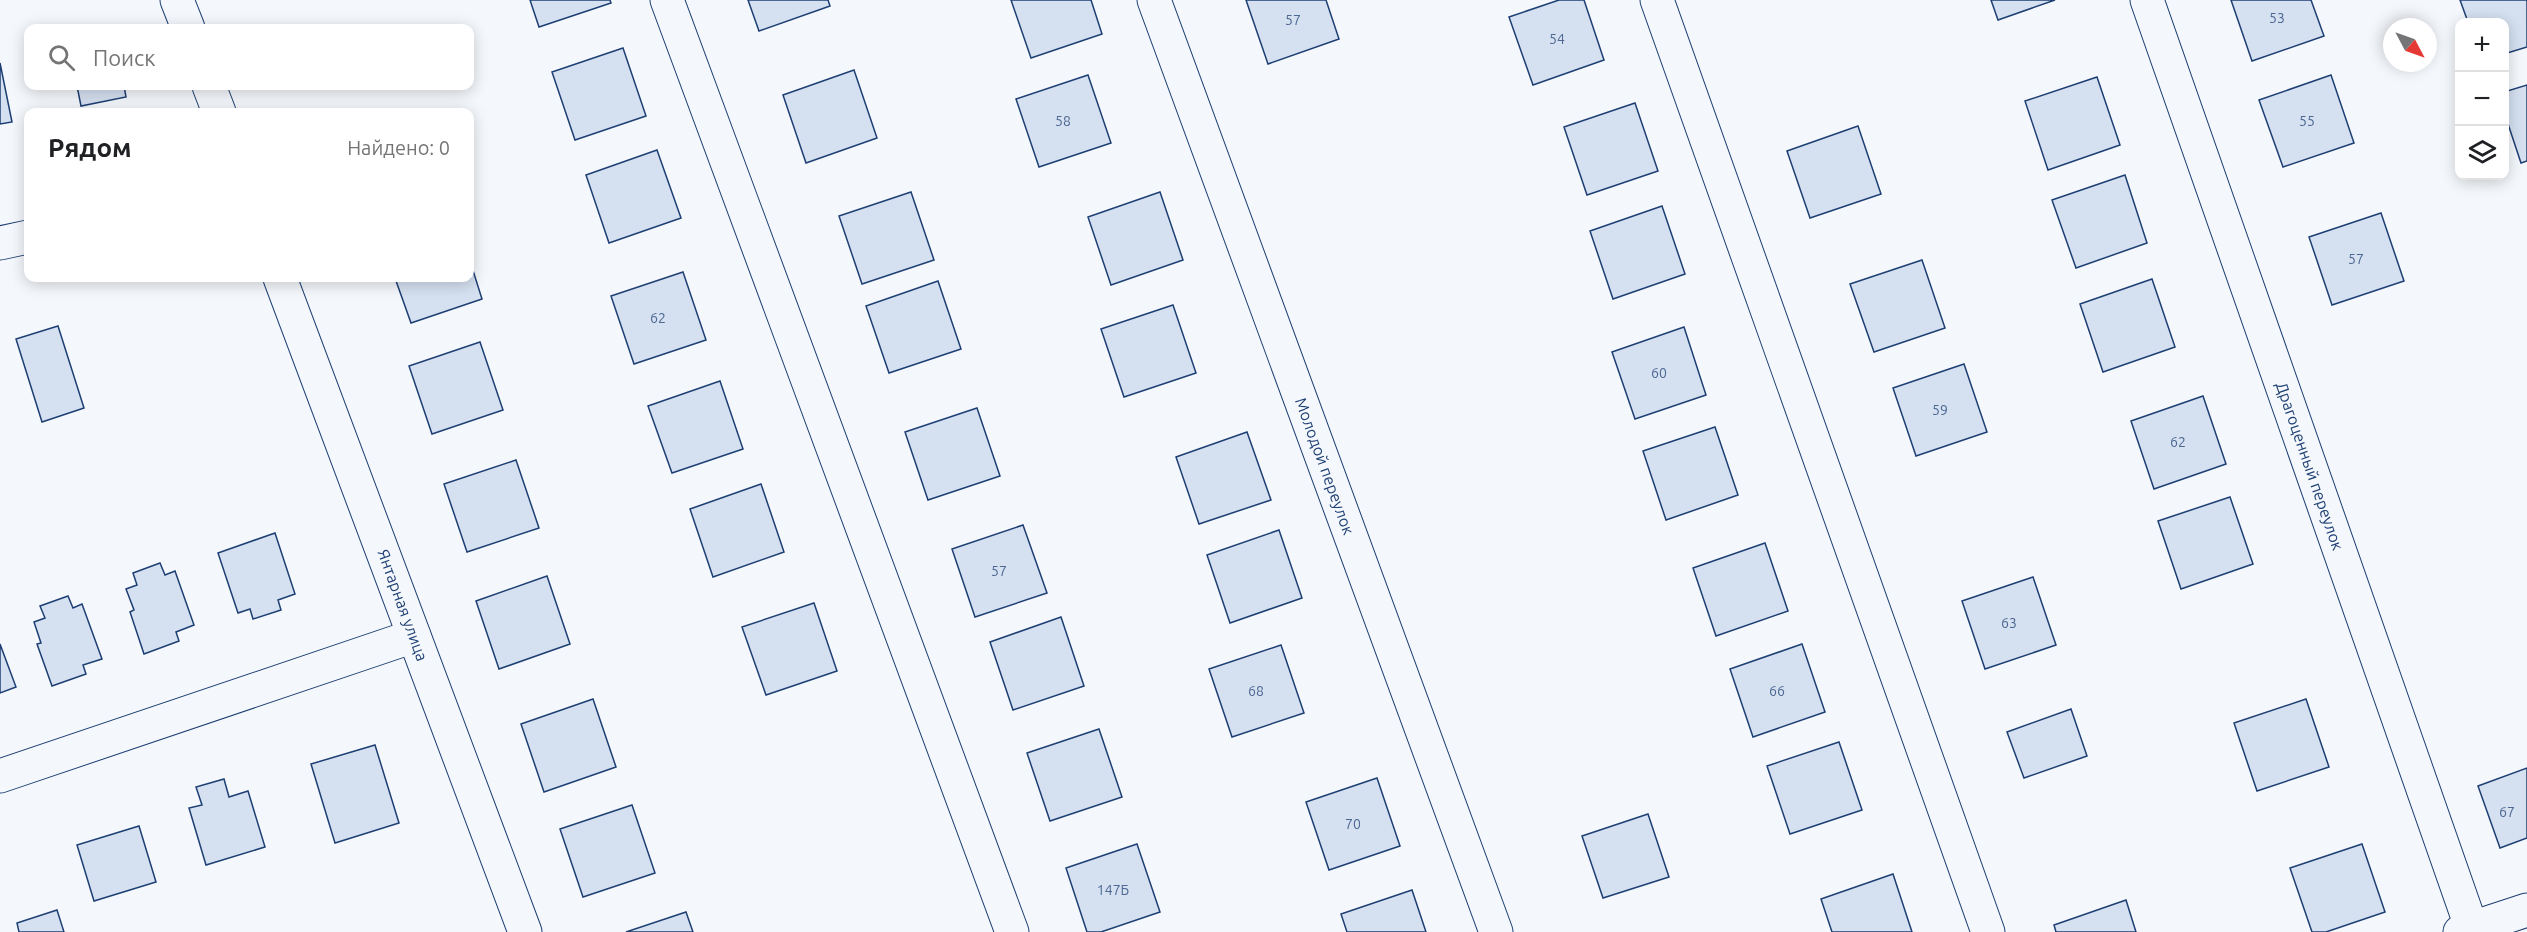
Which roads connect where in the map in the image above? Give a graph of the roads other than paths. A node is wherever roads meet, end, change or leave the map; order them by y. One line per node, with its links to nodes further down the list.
1 (177, 0): 6 (street)
2 (667, 0): 17 (street)
3 (1154, 0): 18 (street, Молодой переулок)
4 (1657, 0): 19 (street)
5 (2147, 0): 15 (street, Драгоценный переулок)
6 (186, 24)
7 (211, 90): 8 (street)
8 (217, 108)
9 (24, 238): 10 (street)
10 (0, 243)
11 (281, 282): 12 (street, Янтарная улица)
12 (414, 636): 13 (street); 16 (street, Янтарная улица)
13 (0, 776)
14 (2527, 910): 15 (street)
15 (2468, 931)
16 (525, 932)
17 (1012, 932)
18 (1496, 932)
19 (1989, 932)

